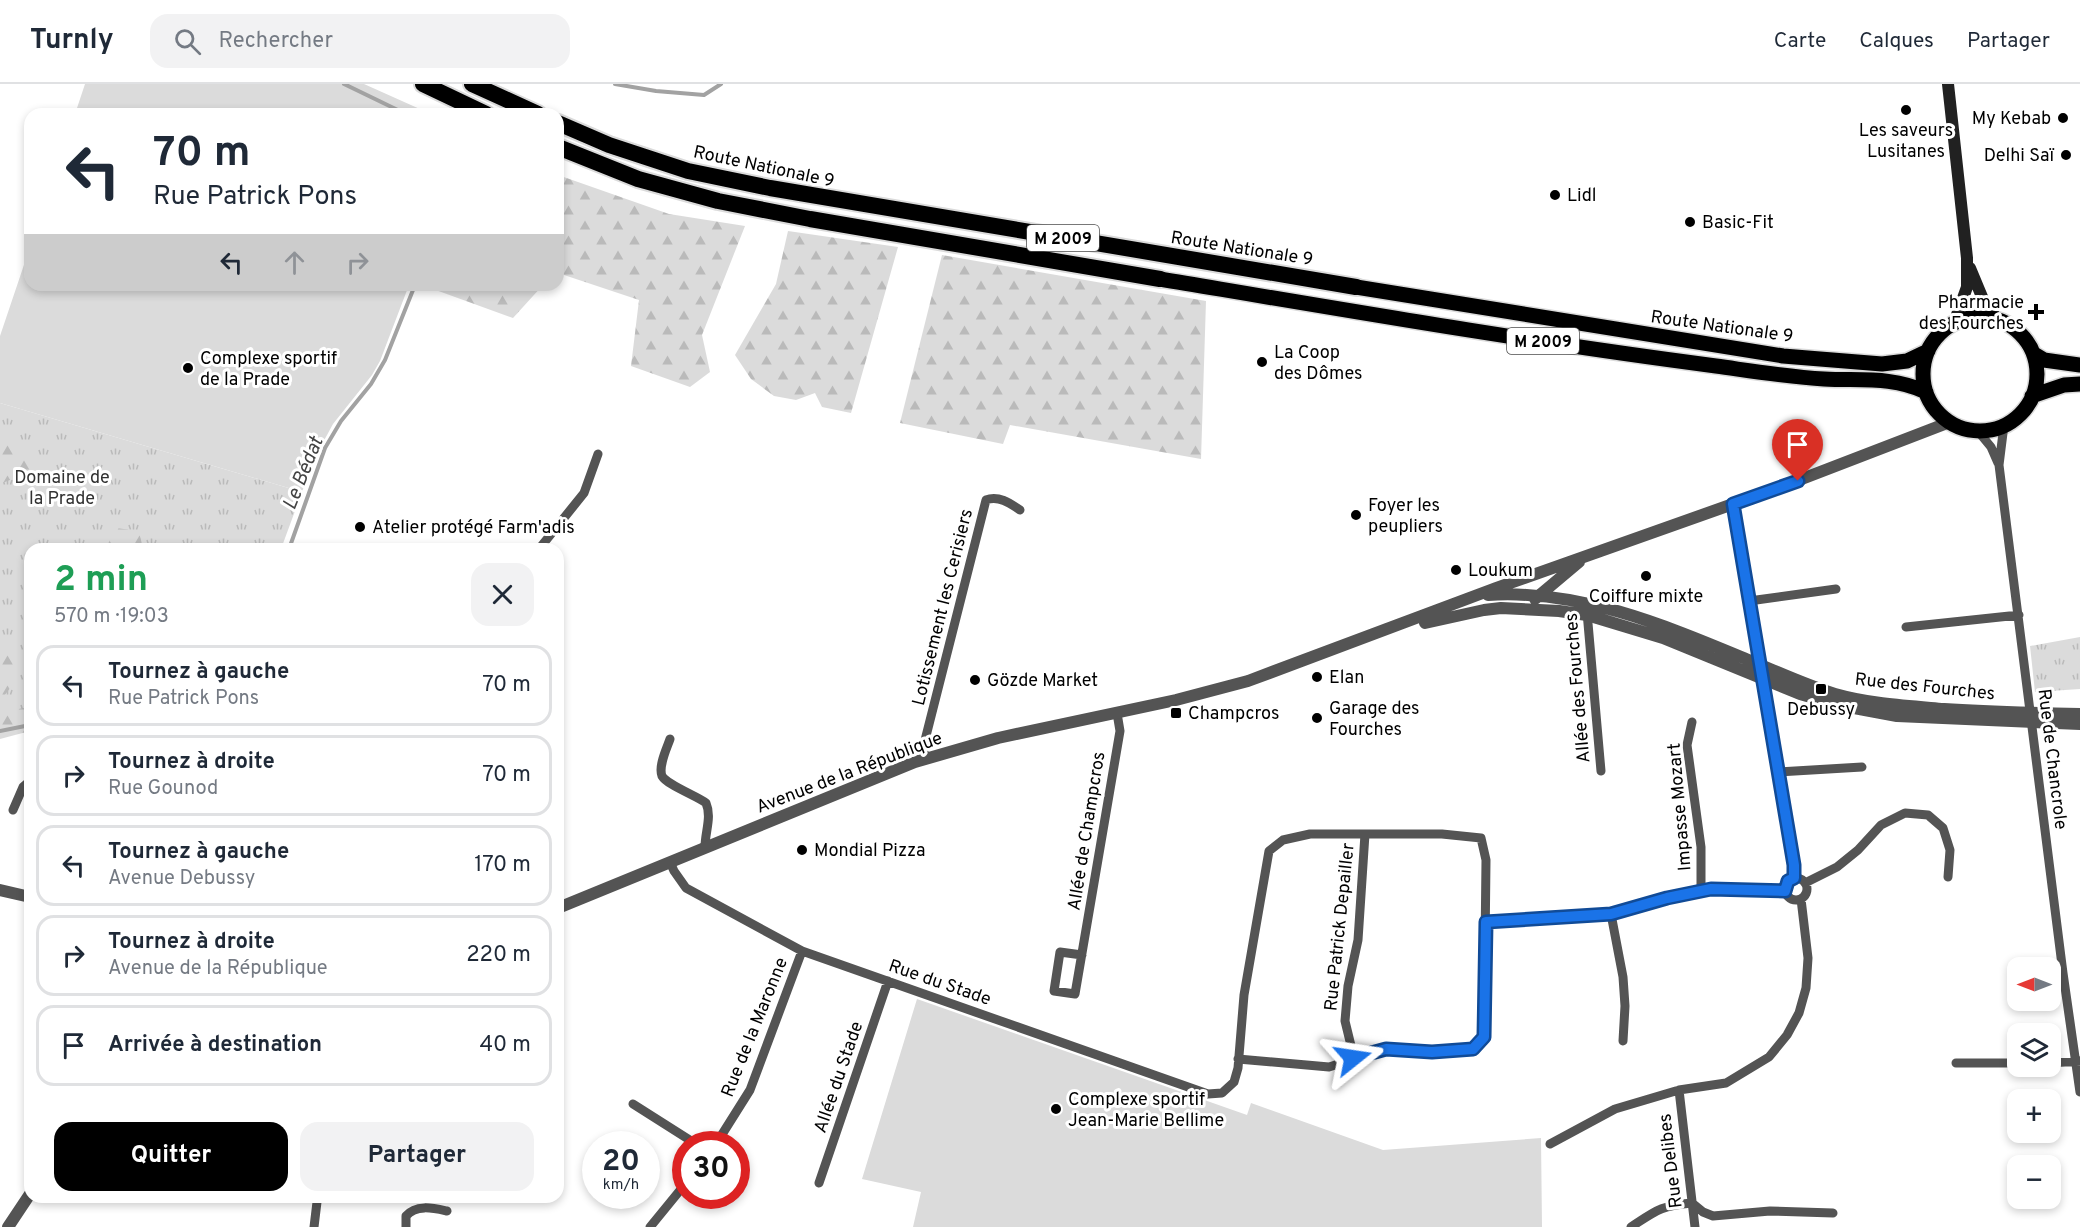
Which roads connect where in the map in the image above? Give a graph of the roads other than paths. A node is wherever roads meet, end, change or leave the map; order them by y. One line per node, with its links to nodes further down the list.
1 (423, 84): 4 (highway)
2 (472, 84): 5 (highway)
3 (1948, 84): 8 (main road)
4 (473, 108)
5 (525, 108)
6 (564, 126): 10 (highway, Route Nationale 9 / M 2009)
7 (564, 149): 9 (highway, M 2009)
8 (1967, 258): 11 (main road); 12 (main road)
9 (1160, 279): 17 (main road, M 2009)
10 (1356, 287): 13 (main road, Route Nationale 9 / M 2009)
11 (1999, 321): 12 (main road); 14 (main road)
12 (1954, 322): 13 (main road)
13 (1928, 351): 17 (main road)
14 (2034, 354): 15 (main road); 18 (main road)
15 (2080, 365)
16 (2080, 384): 18 (main road)
17 (1926, 392): 19 (main road)
18 (2032, 396): 20 (main road)
19 (1950, 423): 21 (main road); 24 (street)
20 (2004, 425): 21 (main road); 23 (street, Rue de Chancrole)
21 (1977, 430): 23 (street, Rue de Chancrole)
22 (597, 454): 26 (street)
23 (1999, 465): 34 (street, Rue de Chancrole)
24 (1733, 504): 27 (street); 31 (street)
25 (1020, 510): 45 (street, Lotissement les Cerisiers)
26 (544, 543)
27 (1586, 556): 29 (street, Avenue de la République); 30 (street)
28 (1836, 589): 31 (street)
29 (1475, 596): 30 (street, Rue des Fourches); 36 (street, Avenue de la République)
30 (1538, 596): 32 (street); 33 (street, Rue des Fourches)
31 (1749, 601): 37 (street)
32 (1526, 609): 33 (street, Rue des Fourches); 36 (street, Avenue de la République)
33 (1587, 609): 37 (street, Rue des Fourches); 38 (street, Rue des Fourches); 47 (street, Allée des Fourches)
34 (2019, 615): 35 (street); 41 (street, Rue de Chancrole)
35 (1906, 627)
36 (1368, 638): 39 (street, Avenue de la République)
37 (1760, 665): 38 (street); 41 (street, Rue des Fourches)
38 (1762, 679): 41 (street, Rue des Fourches); 48 (street)
39 (1117, 713): 45 (street, Avenue de la République); 66 (street, Allée de Champcros)
40 (2080, 714): 41 (street)
41 (2030, 718): 43 (street); 71 (street, Rue de Chancrole)
42 (1692, 722): 58 (street, Impasse Mozart)
43 (2080, 724)
44 (669, 739): 52 (street)
45 (924, 759): 52 (street, Avenue de la République)
46 (1862, 767): 48 (street)
47 (1601, 771)
48 (1778, 772): 55 (street)
49 (24, 786): 50 (street)
50 (13, 810)
51 (1365, 834): 64 (street); 69 (street, Rue Patrick Depailler); 70 (street)
52 (705, 847): 53 (street, Avenue de la République)
53 (670, 862): 62 (street, Avenue de la République); 65 (street, Rue du Stade)
54 (1948, 877): 56 (street)
55 (1794, 878): 56 (street); 59 (street)
56 (1805, 883): 61 (street)
57 (0, 890): 60 (street)
58 (1701, 891): 59 (street); 63 (street)
59 (1785, 891): 61 (street)
60 (24, 896)
61 (1801, 899): 75 (street)
62 (564, 906)
63 (1611, 914): 64 (street); 68 (street)
64 (1486, 922): 69 (street)
65 (802, 951): 67 (street, Rue du Stade); 79 (street, Rue de la Maronne)
66 (1082, 955): 66 (street, Allée de Champcros)
67 (888, 981): 70 (street, Rue du Stade); 81 (street, Allée du Stade)
68 (1623, 1041)
69 (1353, 1058): 70 (street)
70 (1238, 1059)
71 (2077, 1061): 72 (street); 76 (street, Rue de Chancrole)
72 (2061, 1062)
73 (1956, 1063): 74 (street)
74 (2007, 1063)
75 (1679, 1090): 80 (street); 85 (street, Rue Delibes)
76 (2080, 1092)
77 (633, 1104): 78 (street)
78 (676, 1131)
79 (724, 1131)
80 (1550, 1144)
81 (819, 1183)
82 (672, 1201): 91 (street)
83 (24, 1203): 88 (street)
84 (317, 1203): 89 (street)
85 (1692, 1203): 87 (street); 92 (street); 93 (street, Rue Delibes)
86 (447, 1211): 90 (street)
87 (1833, 1213)
88 (8, 1227)
89 (314, 1227)
90 (406, 1227)
91 (650, 1227)
92 (1630, 1227)
93 (1695, 1227)

